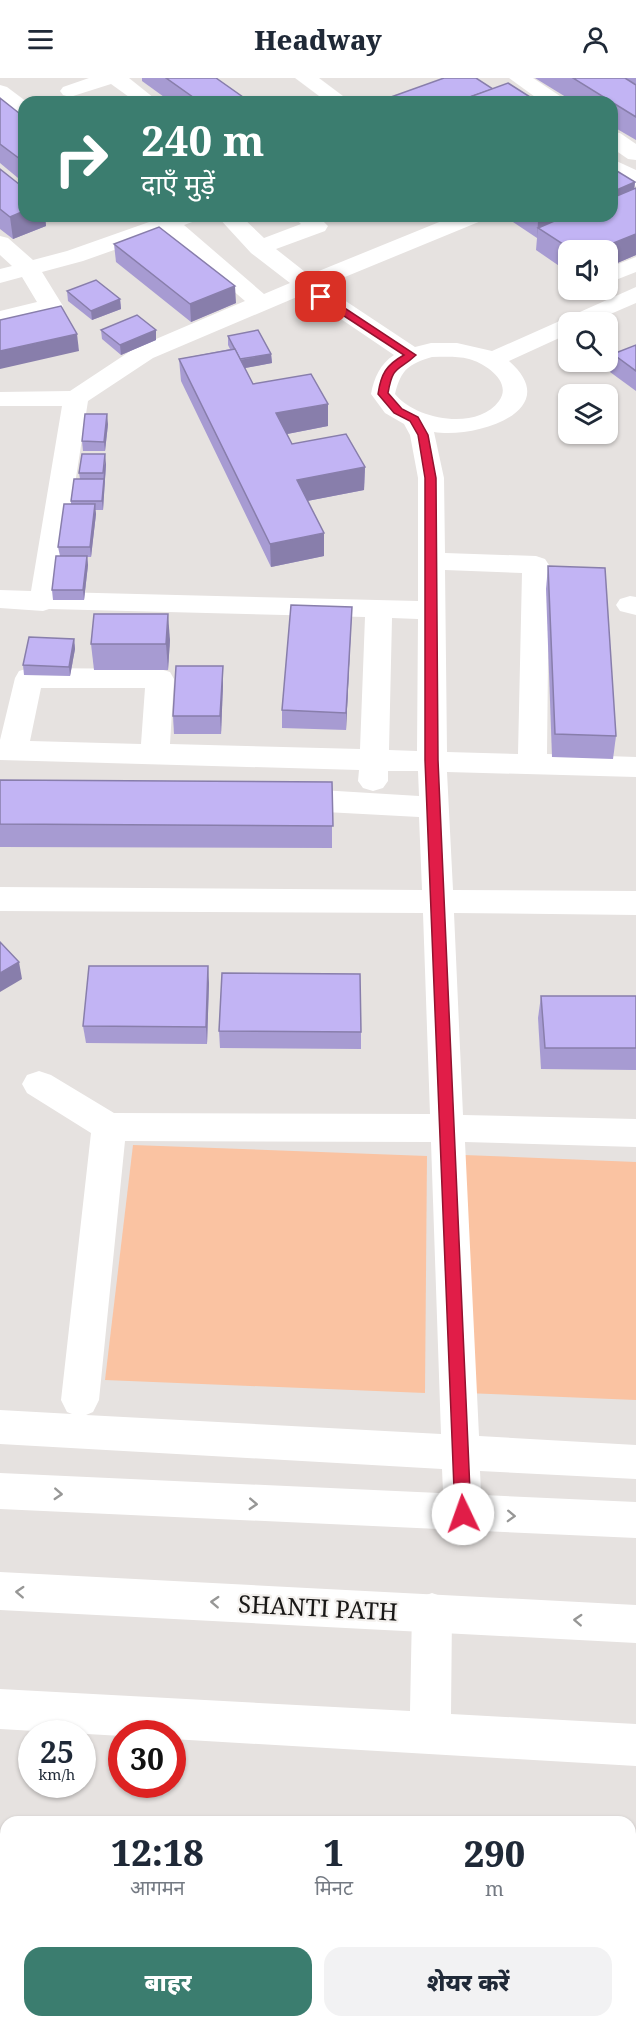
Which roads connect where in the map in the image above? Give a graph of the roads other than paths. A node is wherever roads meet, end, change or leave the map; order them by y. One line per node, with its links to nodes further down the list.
1 (53, 78): 7 (street)
2 (110, 78): 8 (street)
3 (116, 78): 9 (street)
4 (519, 78): 11 (street)
5 (314, 79): 10 (street)
6 (0, 92): 12 (street)
7 (76, 96)
8 (79, 96)
9 (140, 96)
10 (334, 96)
11 (547, 96)
12 (18, 106)
13 (618, 168): 14 (street)
14 (636, 179)
15 (162, 222): 25 (street)
16 (176, 222): 30 (street)
17 (234, 222): 23 (street)
18 (308, 222): 23 (street)
19 (419, 222): 21 (street)
20 (458, 222): 21 (street)
21 (434, 232): 28 (street)
22 (0, 243): 25 (street)
23 (260, 248): 28 (street)
24 (636, 264): 26 (street)
25 (28, 268): 27 (street); 32 (street)
26 (618, 272)
27 (0, 276)
28 (305, 285): 30 (street); 34 (street)
29 (622, 295): 31 (street)
30 (261, 303): 36 (street)
31 (592, 312)
32 (0, 318)
33 (558, 330): 35 (street)
34 (411, 355): 35 (street); 38 (street)
35 (492, 360): 38 (street)
36 (76, 398): 37 (street); 41 (street)
37 (0, 399)
38 (414, 419): 39 (street)
39 (431, 561): 43 (street); 48 (street)
40 (0, 599): 41 (street)
41 (43, 602): 42 (street)
42 (379, 609): 43 (street); 46 (street)
43 (431, 610): 47 (street)
44 (7, 750): 45 (street); 45 (street)
45 (155, 753): 46 (street)
46 (374, 759): 47 (street); 51 (street)
47 (432, 760): 48 (street); 52 (street)
48 (532, 763): 49 (street)
49 (636, 767)
50 (256, 798): 51 (street)
51 (373, 804): 52 (street)
52 (434, 807): 54 (street)
53 (0, 898): 54 (street)
54 (437, 903): 55 (street); 58 (street)
55 (636, 903)
56 (39, 1084): 57 (street)
57 (109, 1127): 58 (street); 60 (street)
58 (447, 1128): 59 (street); 62 (street)
59 (636, 1133)
60 (80, 1400)
61 (0, 1427): 62 (street)
62 (460, 1453): 63 (street); 65 (street)
63 (636, 1462)
64 (0, 1491): 65 (street, one-way to 65)
65 (463, 1514): 66 (street, one-way to 66)
66 (636, 1520)
67 (0, 1591): 68 (street, SHANTI PATH, one-way to 67)
68 (432, 1612): 69 (street, SHANTI PATH, one-way to 68); 71 (street)
69 (636, 1624)
70 (0, 1709): 71 (street)
71 (430, 1733): 72 (street)
72 (636, 1745)

